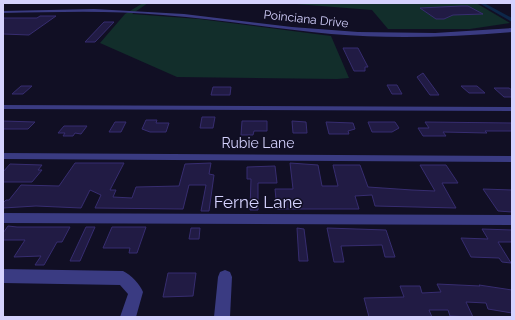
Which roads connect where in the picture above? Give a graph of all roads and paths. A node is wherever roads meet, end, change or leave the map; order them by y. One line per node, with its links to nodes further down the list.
1 (3, 10): 2 (street, Poinciana Drive)
2 (510, 28)
3 (3, 107): 4 (street)
4 (512, 109)
5 (3, 156): 6 (street, Rubie Lane)
6 (512, 159)
7 (3, 218): 8 (street, Ferne Lane)
8 (512, 220)
9 (3, 276): 11 (street)
10 (226, 277): 12 (street)
11 (128, 317)
12 (222, 317)

